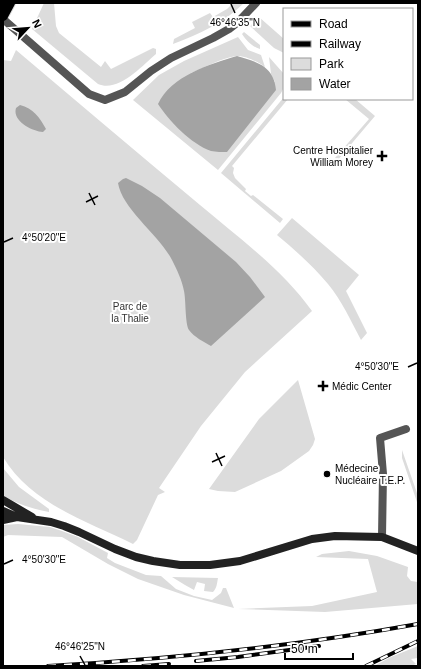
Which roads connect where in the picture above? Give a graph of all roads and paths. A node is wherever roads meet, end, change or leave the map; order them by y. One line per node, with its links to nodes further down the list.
1 (10, 3): 3 (main road)
2 (256, 3): 4 (street)
3 (3, 16)
4 (3, 19)
5 (406, 429): 11 (street)
6 (3, 500): 10 (main road)
7 (3, 511): 8 (main road)
8 (17, 517): 9 (main road); 10 (main road)
9 (3, 520)
10 (36, 520): 11 (main road)
11 (382, 536): 12 (main road)
12 (418, 551)

